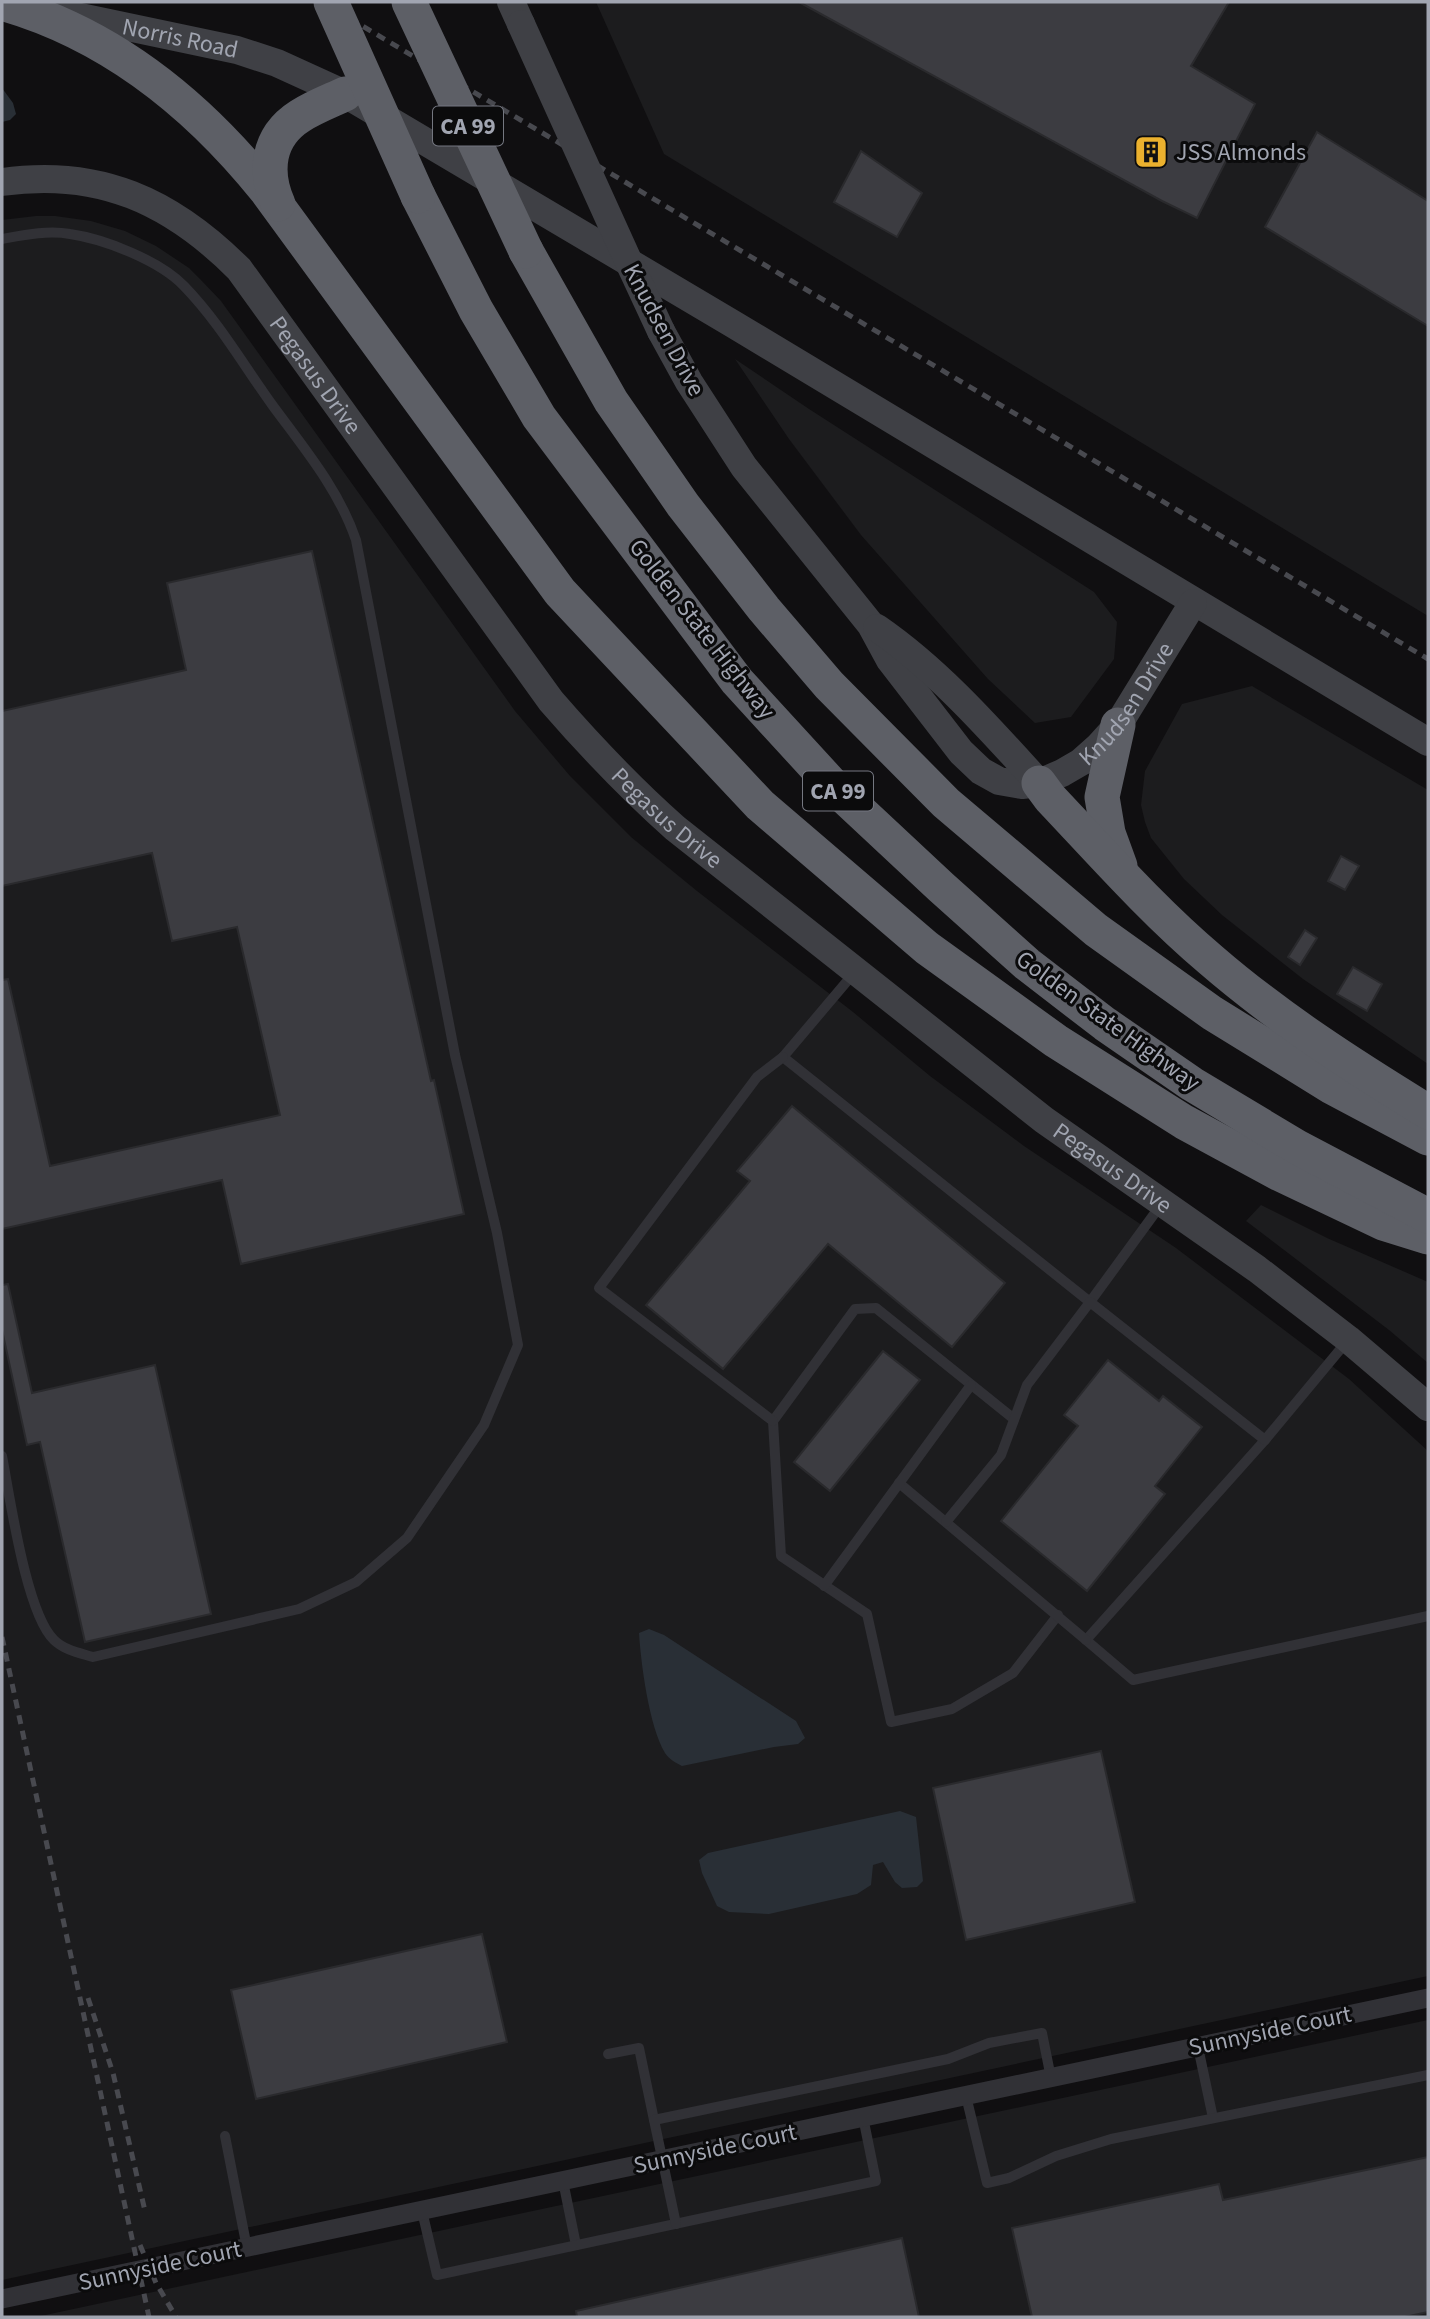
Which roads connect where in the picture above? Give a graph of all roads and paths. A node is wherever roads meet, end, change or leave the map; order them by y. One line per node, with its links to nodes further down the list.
1 (8, 2): 6 (street, Norris Road)
2 (331, 2): 20 (highway, Golden State Highway / CA 99, bridge)
3 (410, 2): 18 (highway, CA 99, bridge)
4 (2, 4): 8 (highway)
5 (516, 13): 13 (street, Knudsen Drive, bridge)
6 (345, 94): 8 (highway); 10 (street)
7 (2, 182): 15 (street, Pegasus Drive)
8 (282, 212): 21 (highway)
9 (2, 239): 29 (lane)
10 (1194, 603): 11 (street, Knudsen Drive); 12 (street)
11 (1118, 725): 13 (street, Knudsen Drive); 14 (highway)
12 (1428, 742)
13 (1039, 783): 14 (highway)
14 (1124, 876): 17 (highway)
15 (856, 971): 16 (lane); 19 (street, Pegasus Drive)
16 (783, 1057): 22 (lane); 27 (lane)
17 (1428, 1112)
18 (1428, 1138)
19 (1163, 1203): 22 (lane); 23 (street, Pegasus Drive)
20 (1428, 1216)
21 (1428, 1237)
22 (1090, 1302): 26 (lane); 28 (lane)
23 (1348, 1339): 25 (street, Pegasus Drive); 28 (lane)
24 (971, 1385): 26 (lane); 27 (lane); 30 (lane)
25 (1428, 1407)
26 (1014, 1419): 31 (lane)
27 (773, 1421): 32 (lane)
28 (1265, 1440): 35 (lane)
29 (2, 1456)
30 (899, 1483): 31 (lane); 32 (lane)
31 (946, 1522): 33 (lane)
32 (824, 1586): 33 (lane)
33 (1058, 1615): 35 (lane)
34 (1428, 1616): 35 (lane)
35 (1086, 1640)
36 (1428, 1998): 37 (street, Sunnyside Court)
37 (1198, 2046): 40 (street, Sunnyside Court); 43 (lane)
38 (608, 2054): 44 (lane)
39 (1428, 2075): 43 (lane)
40 (1051, 2078): 41 (street, Sunnyside Court); 44 (lane)
41 (966, 2095): 42 (street, Sunnyside Court); 43 (lane)
42 (863, 2118): 46 (street, Sunnyside Court); 49 (lane)
43 (1213, 2118)
44 (654, 2120): 46 (lane)
45 (225, 2136): 51 (lane)
46 (663, 2160): 47 (street, Sunnyside Court); 49 (lane)
47 (563, 2181): 48 (street, Sunnyside Court); 50 (lane)
48 (422, 2211): 50 (lane); 51 (street, Sunnyside Court)
49 (676, 2224): 50 (lane)
50 (576, 2245)
51 (247, 2248): 52 (street, Sunnyside Court)
52 (2, 2299)

